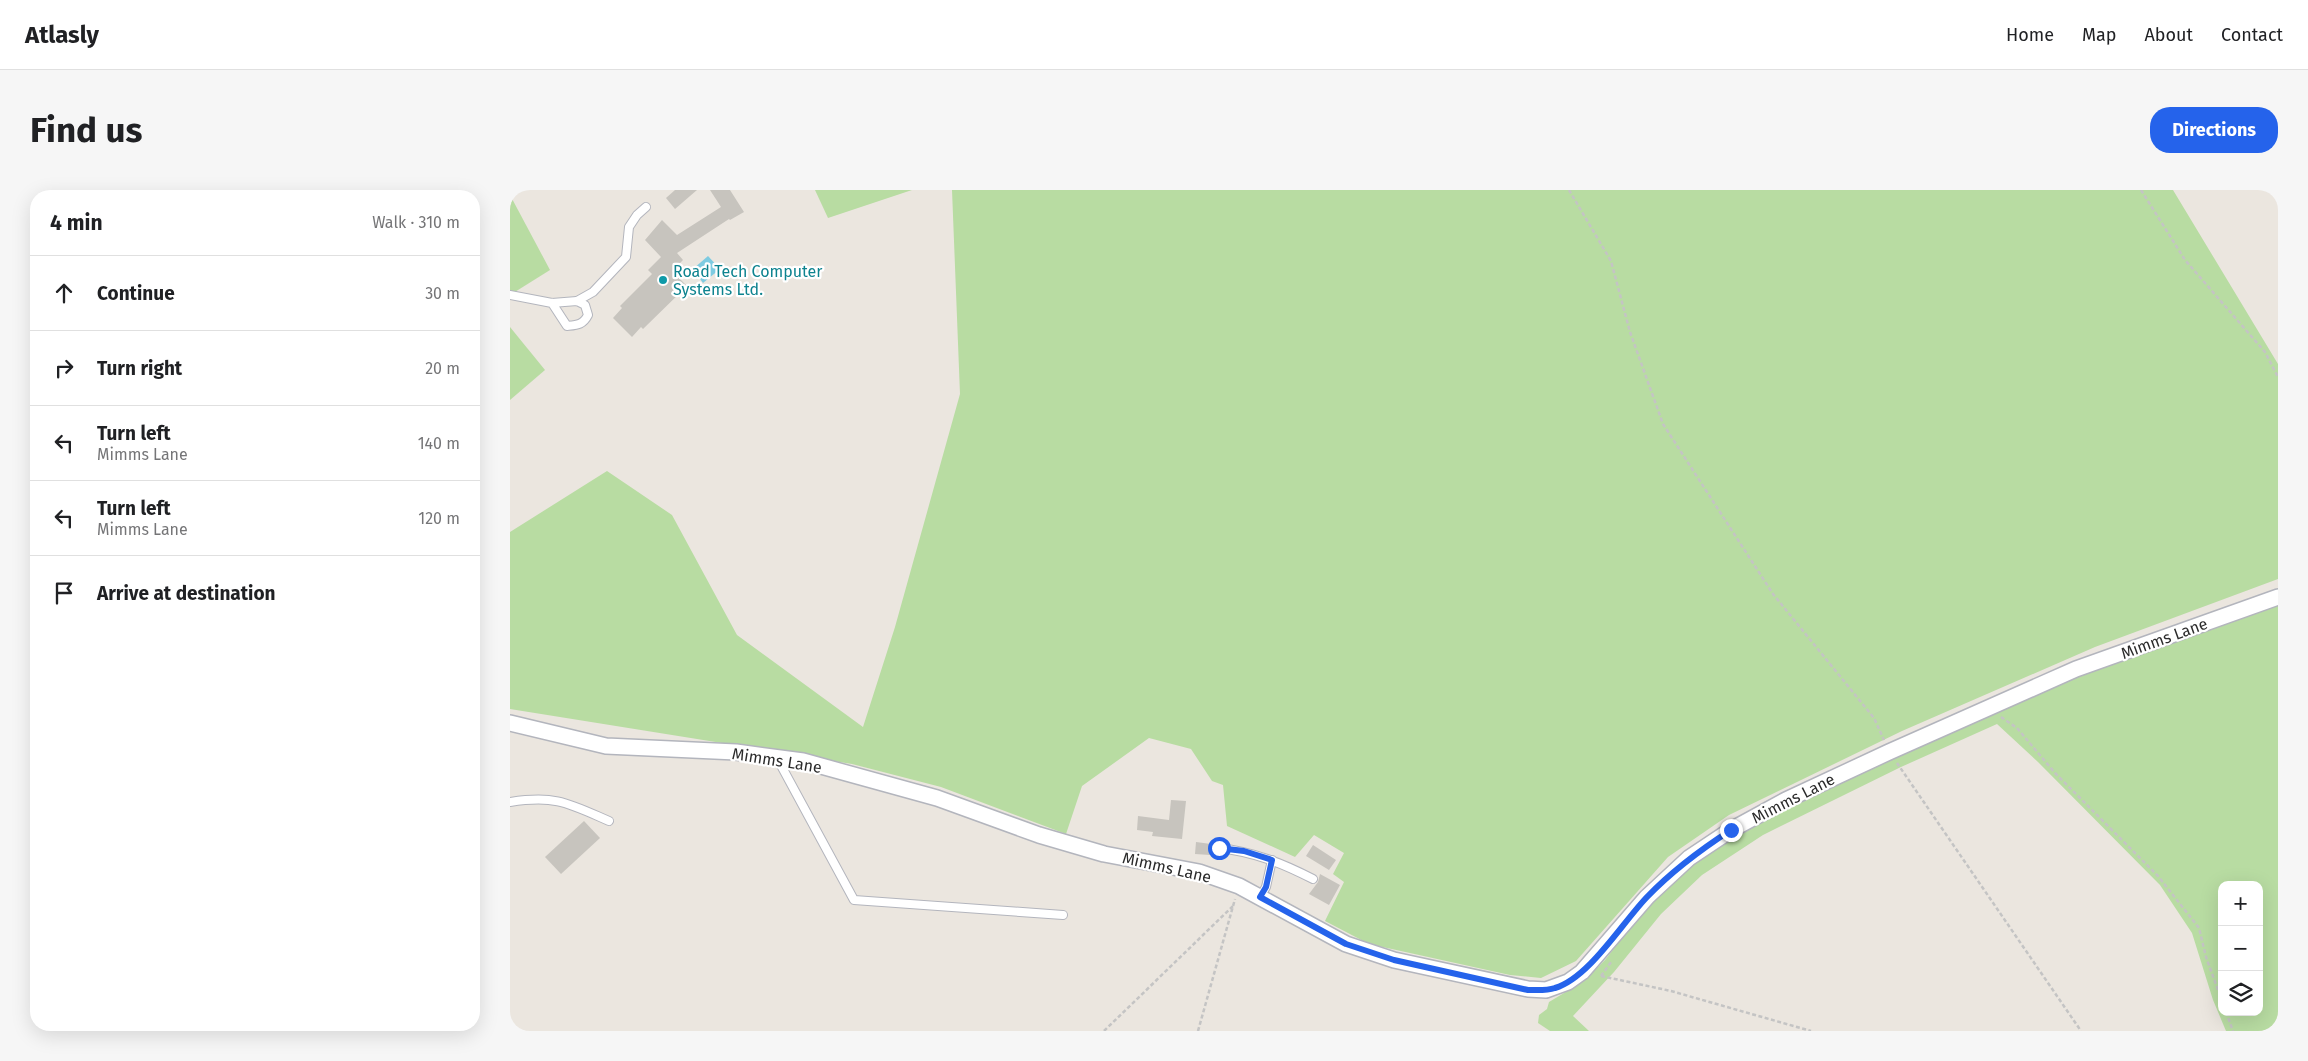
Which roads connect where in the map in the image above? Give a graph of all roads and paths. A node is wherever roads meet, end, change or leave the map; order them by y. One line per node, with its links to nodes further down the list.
1 (1569, 190): 11 (path)
2 (2141, 190): 7 (path)
3 (646, 207): 5 (lane)
4 (510, 295): 6 (lane)
5 (578, 301): 6 (lane); 6 (lane)
6 (552, 303)
7 (2278, 377)
8 (2278, 597): 11 (street, Mimms Lane)
9 (1992, 720): 26 (path)
10 (510, 723): 12 (street, Mimms Lane)
11 (1892, 757): 13 (path); 24 (street, Mimms Lane); 31 (path)
12 (777, 758): 19 (street, Mimms Lane); 22 (lane)
13 (1904, 758)
14 (510, 802): 15 (lane)
15 (609, 822)
16 (1219, 848): 17 (lane)
17 (1272, 860): 18 (lane); 20 (lane)
18 (1313, 879)
19 (1239, 886): 20 (street, Mimms Lane); 21 (path)
20 (1260, 897): 24 (street, Mimms Lane)
21 (1234, 905): 28 (path); 29 (path)
22 (1063, 915)
23 (1613, 960): 25 (path)
24 (1582, 972): 25 (path)
25 (1601, 976): 30 (path)
26 (2218, 990)
27 (2227, 1016): 32 (path)
28 (1104, 1031)
29 (1198, 1031)
30 (1811, 1031)
31 (2081, 1031)
32 (2233, 1031)

